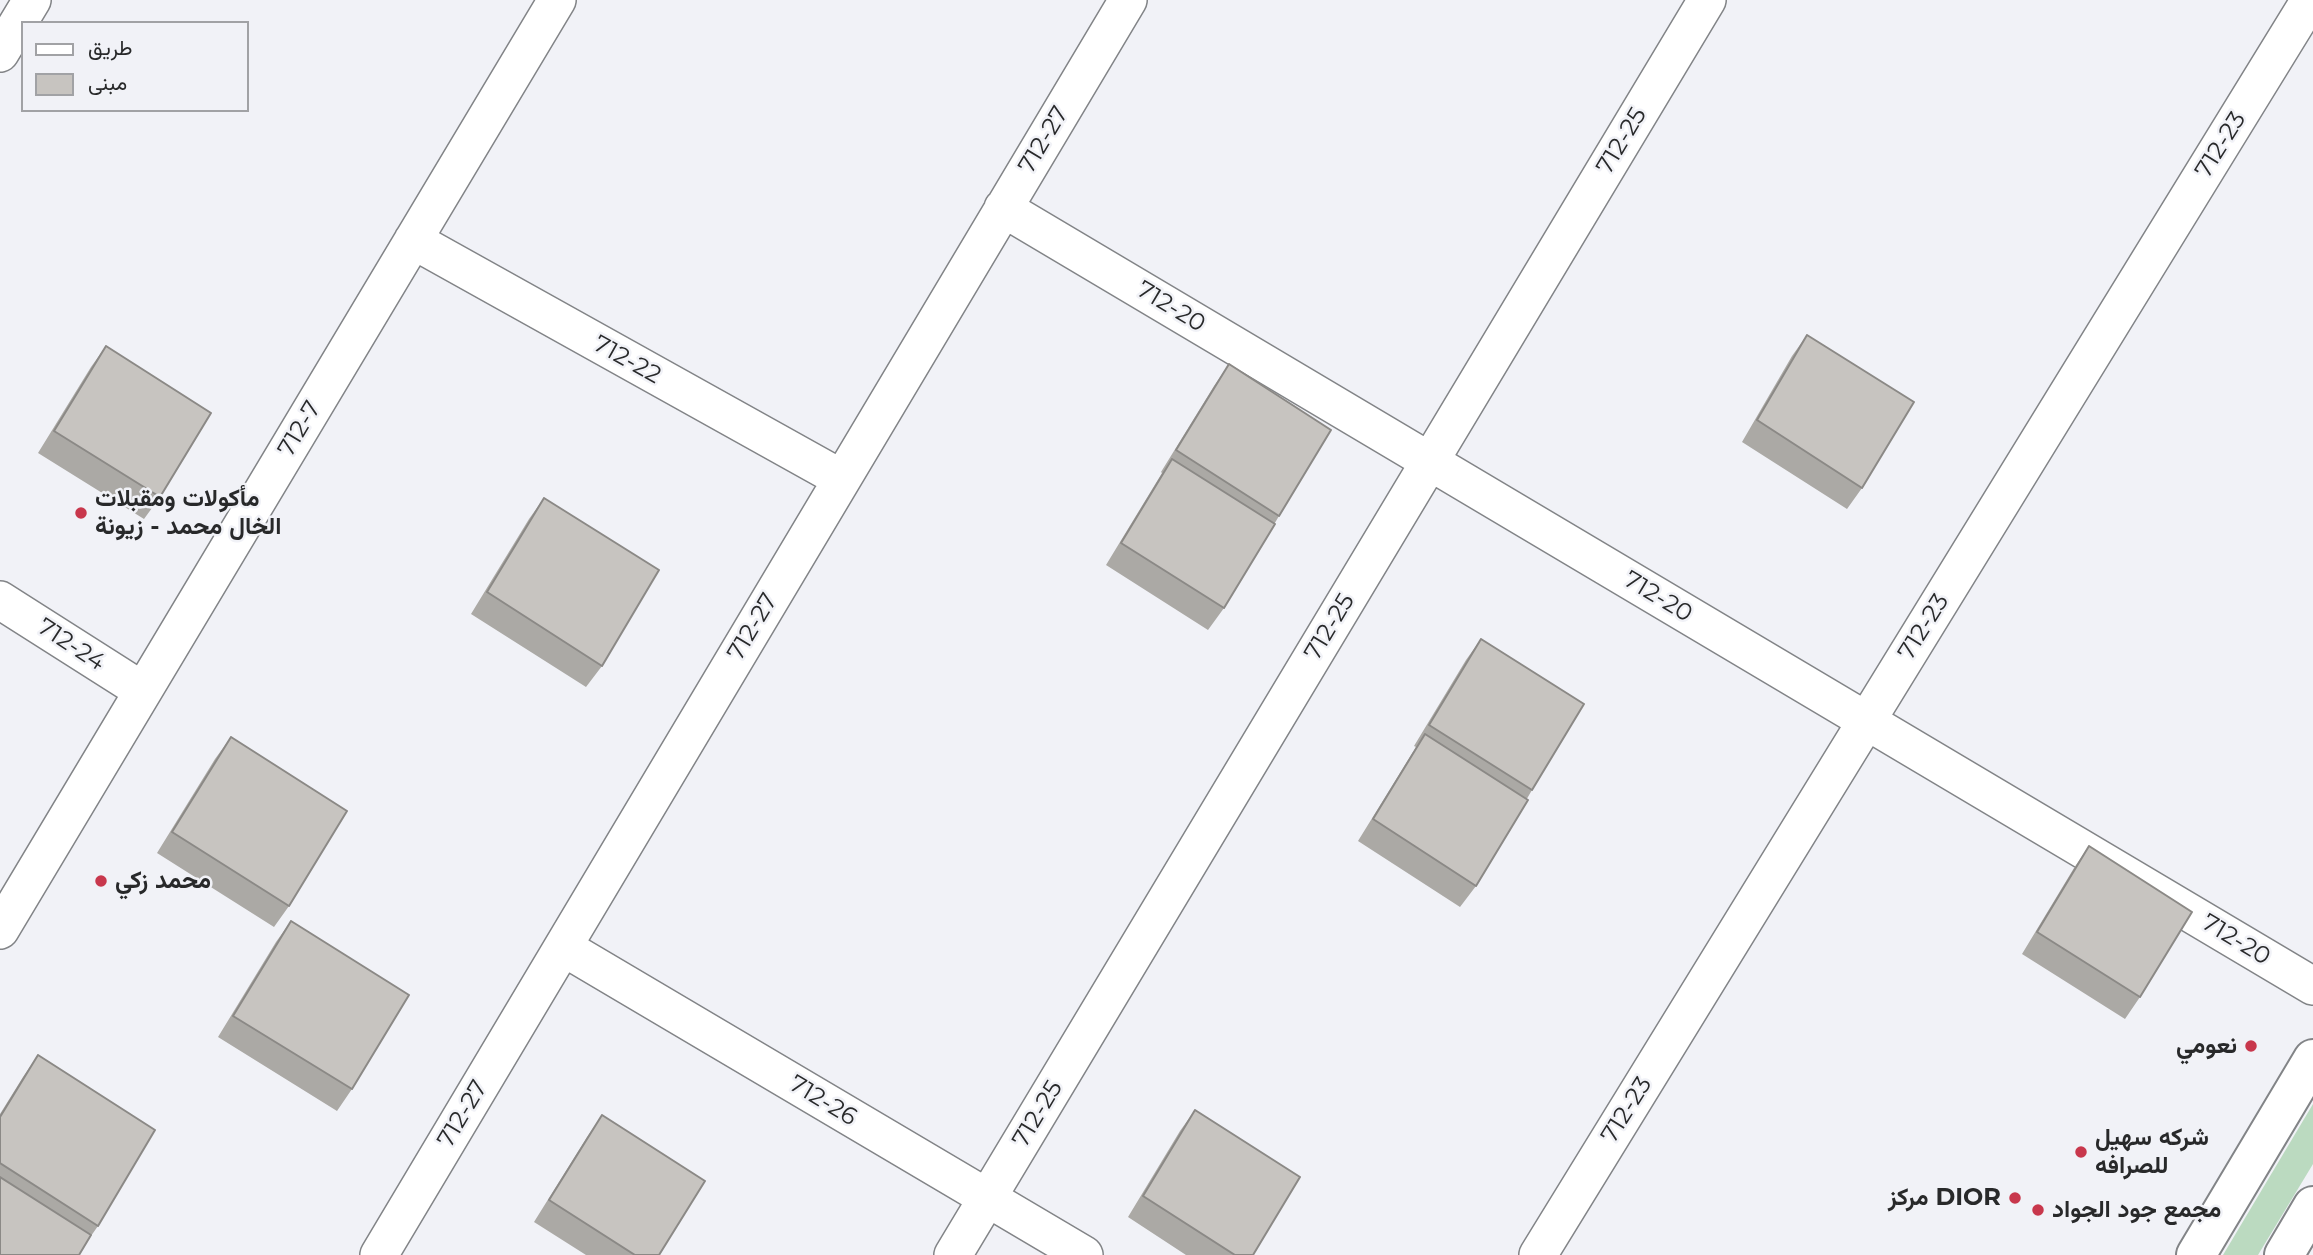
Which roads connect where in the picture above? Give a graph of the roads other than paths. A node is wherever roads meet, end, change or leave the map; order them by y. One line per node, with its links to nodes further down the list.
1 (32, 0): 6 (street)
2 (557, 0): 8 (street, 712-7)
3 (1128, 0): 7 (street, 712-27)
4 (1707, 0): 9 (street, 712-25)
5 (2309, 2): 13 (street, 712-23)
6 (0, 52)
7 (1003, 208): 9 (street, 712-20); 10 (street, 712-27)
8 (413, 240): 10 (street, 712-22); 12 (street, 712-7)
9 (1430, 461): 13 (street, 712-20); 18 (street, 712-25)
10 (842, 479): 15 (street, 712-27)
11 (0, 600): 12 (street, 712-24)
12 (143, 691): 14 (street, 712-7)
13 (1867, 721): 16 (street, 712-20); 23 (street, 712-23)
14 (0, 930)
15 (563, 947): 18 (street, 712-26); 20 (street, 712-27)
16 (2313, 986)
17 (2313, 1059): 24 (street)
18 (988, 1198): 21 (street, 712-25); 22 (street, 712-26)
19 (2313, 1206): 25 (street)
20 (379, 1255)
21 (953, 1255)
22 (1084, 1255)
23 (1538, 1255)
24 (2196, 1255)
25 (2284, 1255)

